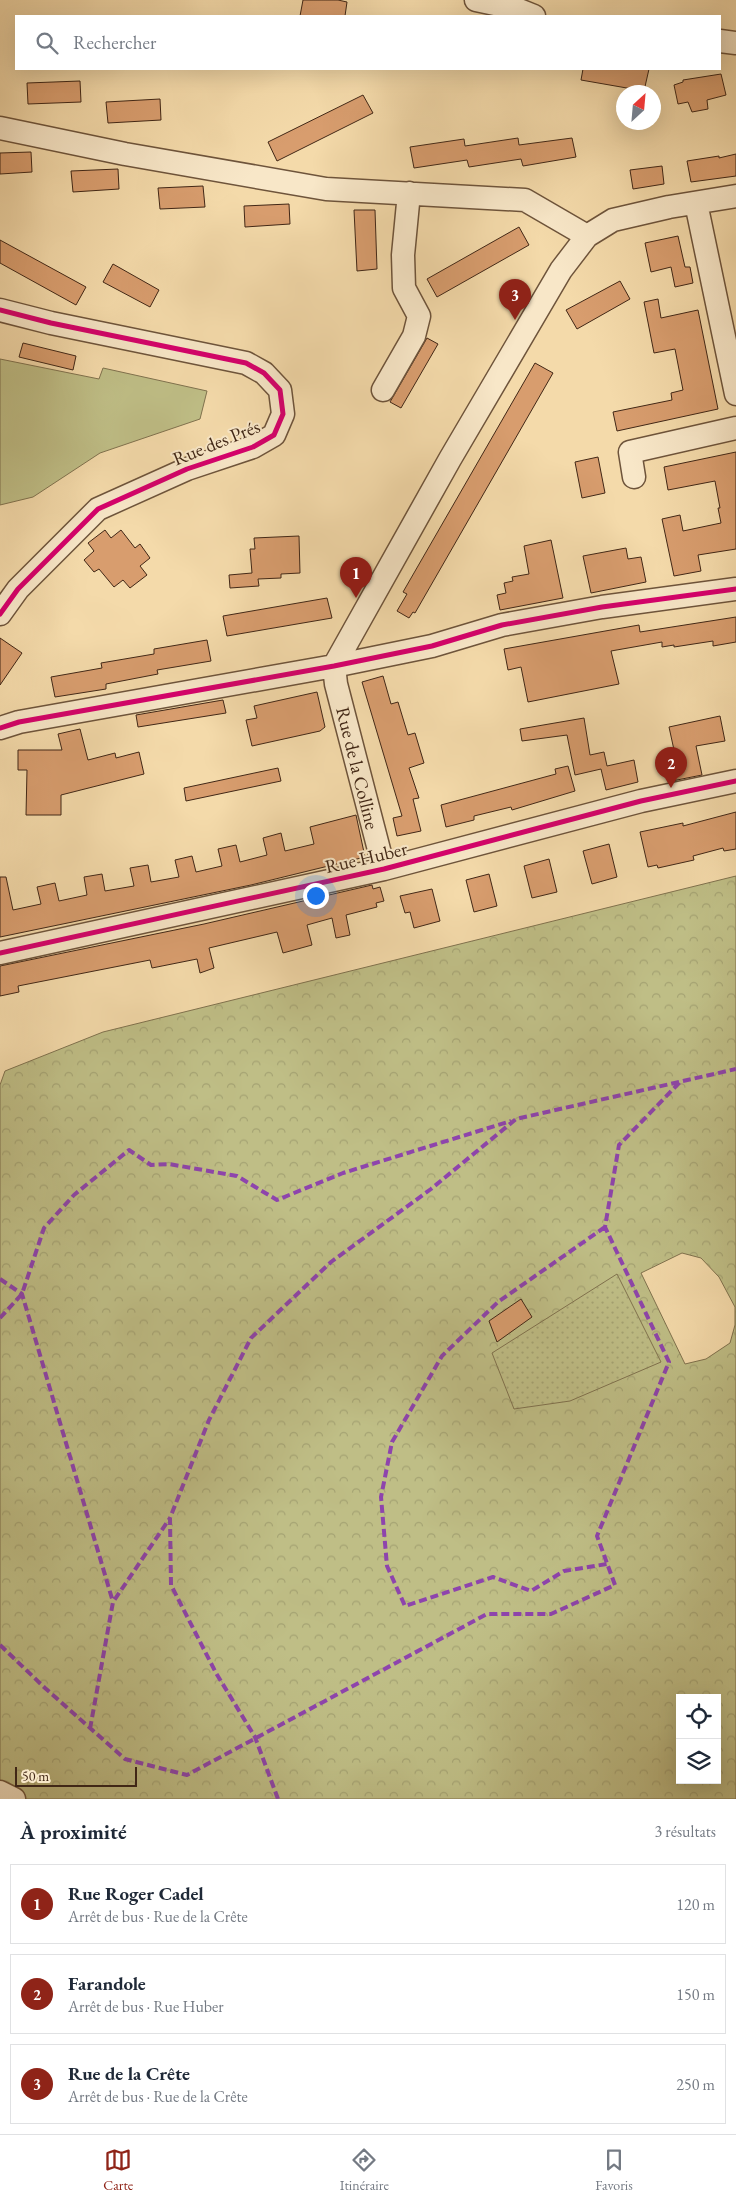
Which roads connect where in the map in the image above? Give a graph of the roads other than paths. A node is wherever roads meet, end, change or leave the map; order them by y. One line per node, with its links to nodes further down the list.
1 (476, 0): 2 (street)
2 (532, 15)
3 (721, 42): 4 (street)
4 (736, 43)
5 (0, 128): 6 (street)
6 (409, 193): 9 (street); 11 (street)
7 (736, 196): 8 (street)
8 (696, 204): 9 (street); 12 (street)
9 (587, 236): 17 (street)
10 (0, 310): 16 (street, Rue des Prés)
11 (383, 390)
12 (736, 394)
13 (736, 428): 14 (street)
14 (634, 477)
15 (736, 590): 17 (street)
16 (0, 614)
17 (334, 666): 18 (street); 20 (street, Rue de la Colline)
18 (0, 728)
19 (736, 780): 20 (street, Rue Huber)
20 (384, 869): 21 (street, Rue Huber)
21 (0, 953)
22 (0, 1792): 23 (street)
23 (14, 1799)

